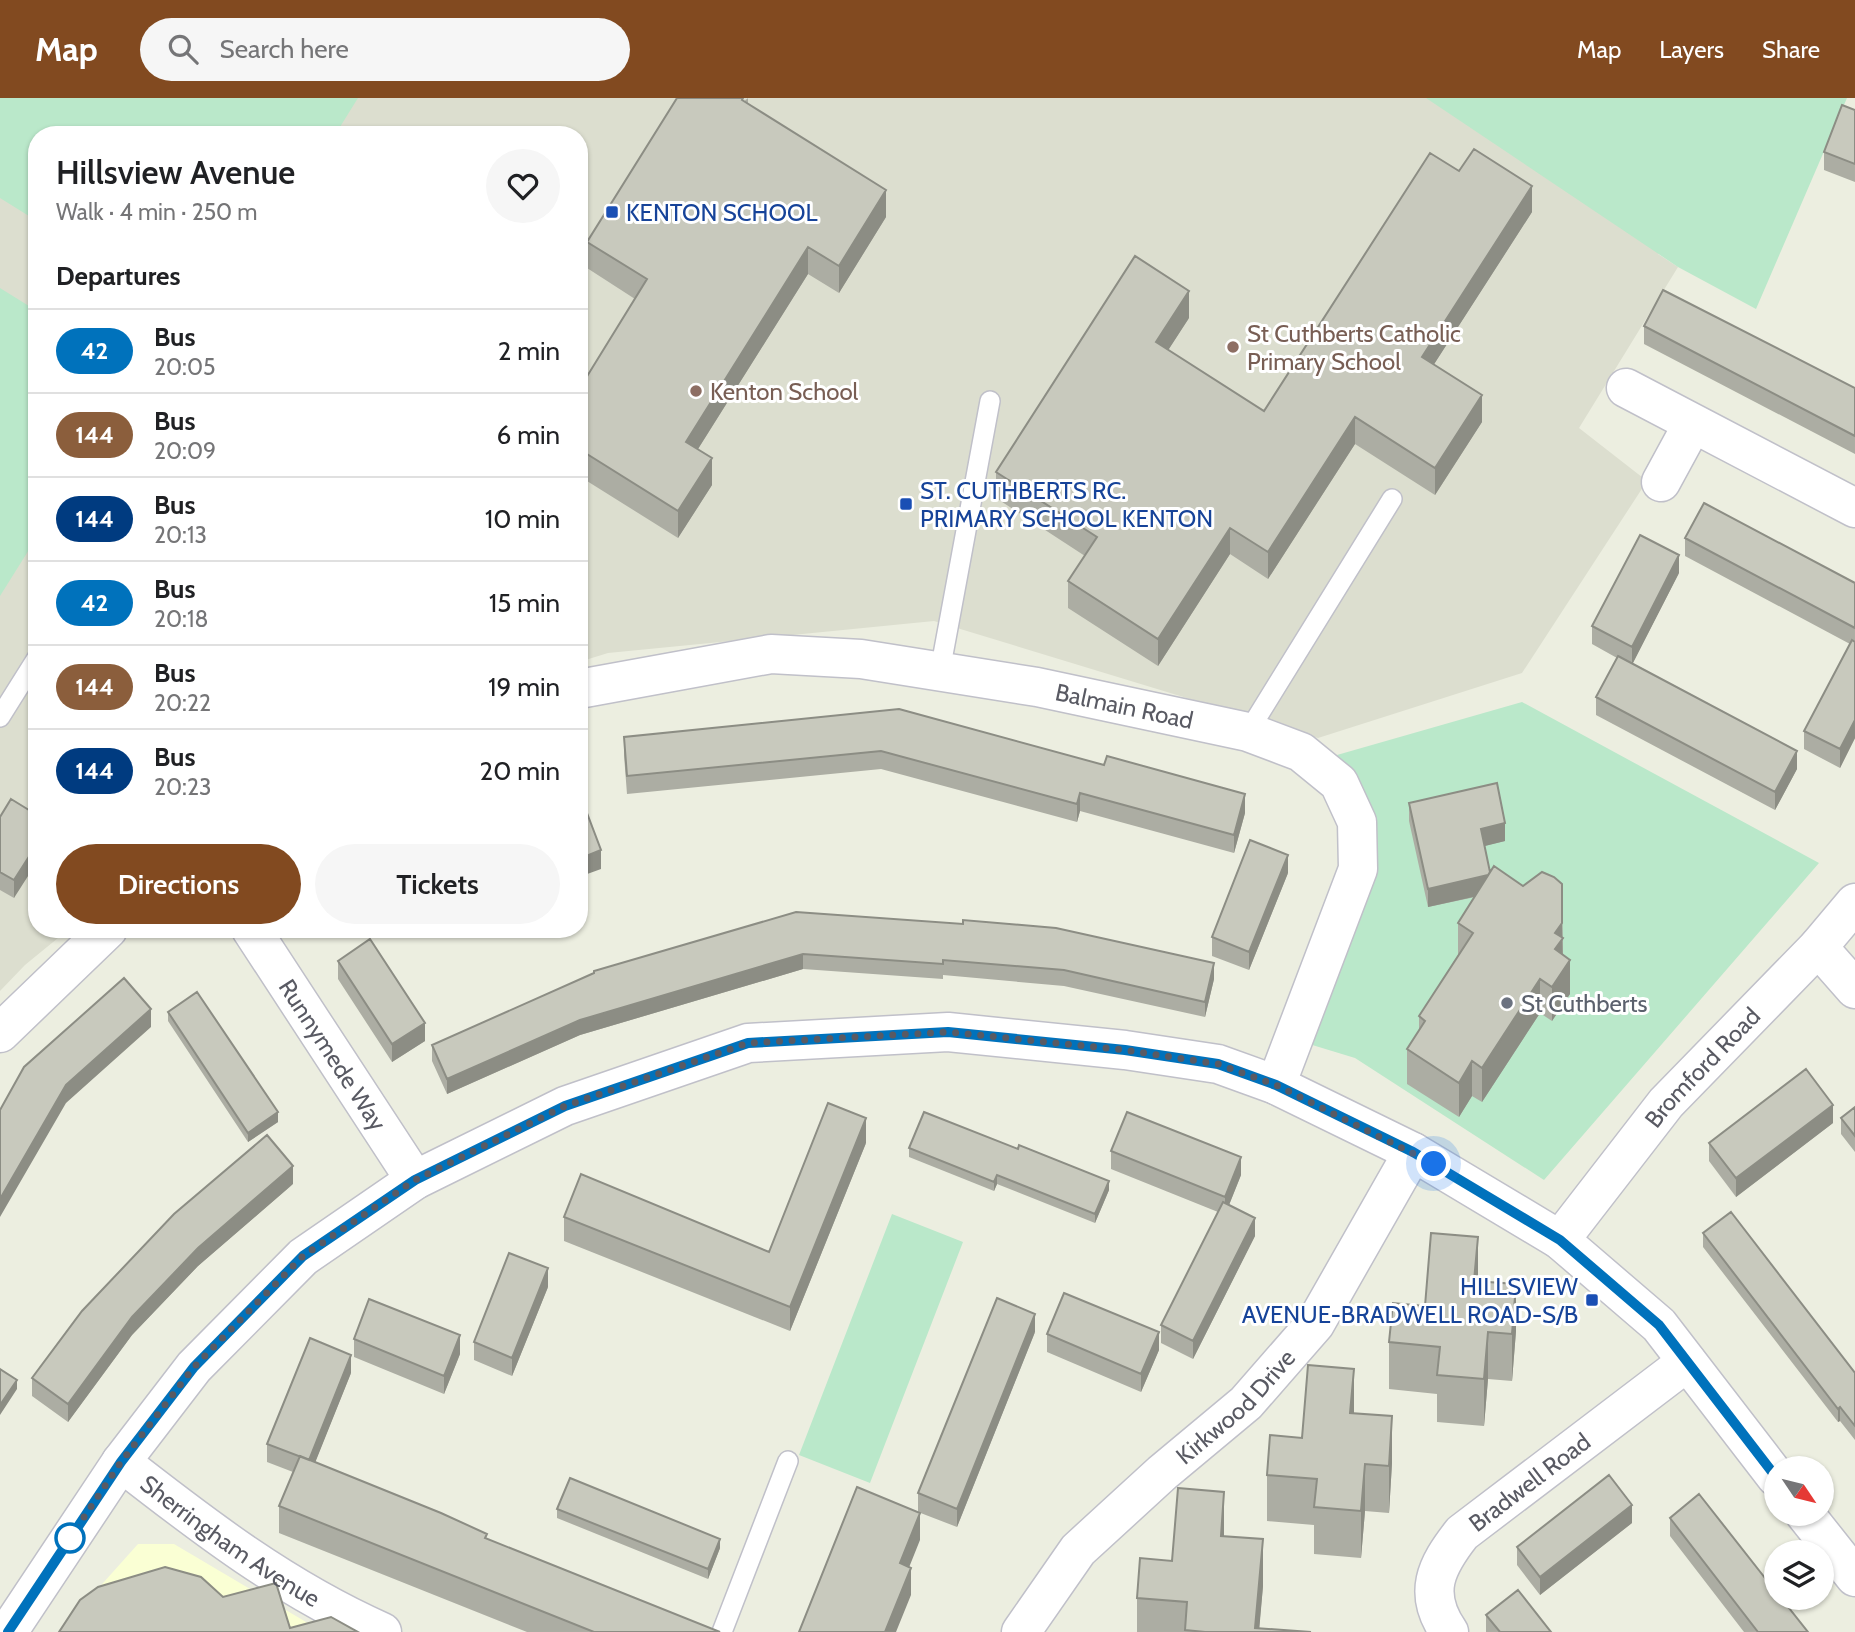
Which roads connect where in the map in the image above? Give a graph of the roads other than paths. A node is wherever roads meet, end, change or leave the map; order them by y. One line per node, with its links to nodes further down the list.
1 (1626, 388): 3 (street)
2 (990, 401): 7 (lane)
3 (1692, 425): 4 (street); 6 (street)
4 (1661, 482)
5 (1392, 499): 11 (lane)
6 (1855, 508)
7 (940, 671): 9 (street, Balmain Road); 11 (street, Balmain Road)
8 (28, 672): 10 (lane)
9 (588, 687)
10 (0, 717)
11 (1248, 732): 18 (street, Balmain Road)
12 (1855, 903): 15 (street, Bromford Road)
13 (98, 938): 17 (street)
14 (257, 938): 20 (street, Runnymede Way)
15 (1818, 947): 16 (street); 21 (street, Bromford Road)
16 (1855, 989)
17 (0, 1033)
18 (1276, 1085): 19 (street); 20 (street)
19 (1413, 1152): 21 (street); 31 (street, Kirkwood Drive)
20 (415, 1180): 25 (street)
21 (1560, 1240): 22 (street)
22 (1687, 1362): 24 (street); 32 (street, Bradwell Road)
23 (788, 1461): 30 (lane)
24 (1764, 1461)
25 (121, 1462): 28 (street); 29 (street, Sherringham Avenue)
26 (1815, 1526): 27 (street)
27 (1855, 1577)
28 (8, 1632)
29 (382, 1632)
30 (722, 1632)
31 (1021, 1632)
32 (1449, 1632)

